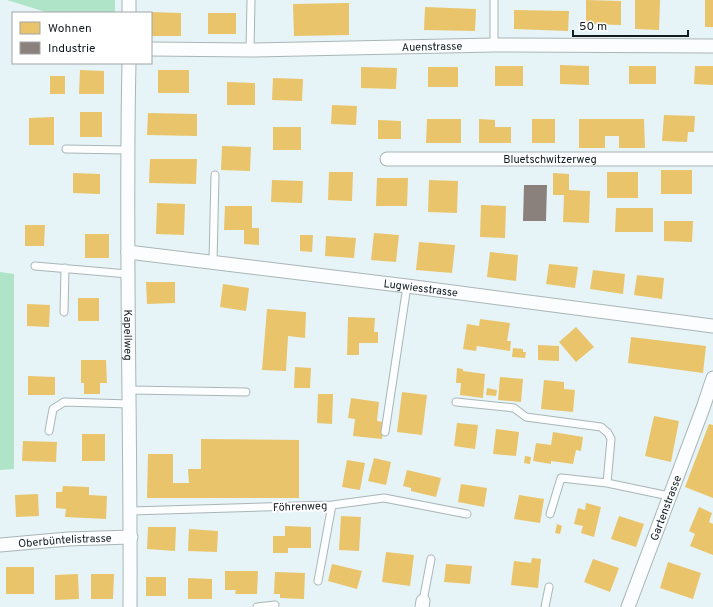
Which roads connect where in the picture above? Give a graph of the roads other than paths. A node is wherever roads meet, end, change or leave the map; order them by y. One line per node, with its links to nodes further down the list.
1 (129, 0): 4 (street)
2 (251, 0): 8 (lane)
3 (494, 0): 5 (lane)
4 (129, 12)
5 (494, 45): 6 (street, Auenstrasse); 8 (street, Auenstrasse)
6 (713, 46)
7 (152, 49): 8 (street, Auenstrasse)
8 (250, 50)
9 (129, 64): 11 (street, Kapellweg)
10 (66, 149): 11 (lane)
11 (127, 150): 15 (street, Kapellweg)
12 (387, 159): 13 (street, Bluetschwitzerweg)
13 (713, 159)
14 (215, 175): 16 (lane)
15 (128, 252): 16 (street, Lugwiesstrasse); 19 (street, Kapellweg)
16 (212, 262): 20 (street, Lugwiesstrasse)
17 (35, 266): 18 (lane)
18 (65, 268): 19 (lane); 21 (lane)
19 (128, 274): 24 (street, Kapellweg)
20 (407, 286): 22 (street, Lugwiesstrasse); 30 (lane)
21 (64, 312)
22 (713, 326)
23 (713, 378): 28 (street, Gartenstrasse)
24 (130, 390): 25 (lane); 27 (street, Kapellweg)
25 (246, 392)
26 (456, 402): 31 (lane)
27 (130, 404): 29 (lane); 34 (street, Kapellweg)
28 (708, 410): 32 (street, Gartenstrasse)
29 (49, 431)
30 (385, 432)
31 (607, 483): 32 (lane); 36 (lane)
32 (669, 496): 47 (street, Gartenstrasse)
33 (332, 505): 34 (lane, Föhrenweg); 35 (lane, Föhrenweg); 40 (lane)
34 (131, 511): 37 (street, Kapellweg)
35 (467, 514)
36 (550, 514)
37 (131, 537): 38 (street, Oberbüntelistrasse); 44 (street, Kapellweg)
38 (0, 545)
39 (431, 559): 42 (lane)
40 (318, 581)
41 (549, 587): 46 (lane)
42 (422, 604)
43 (275, 605): 45 (lane)
44 (130, 607)
45 (257, 607)
46 (545, 607)
47 (628, 607)

